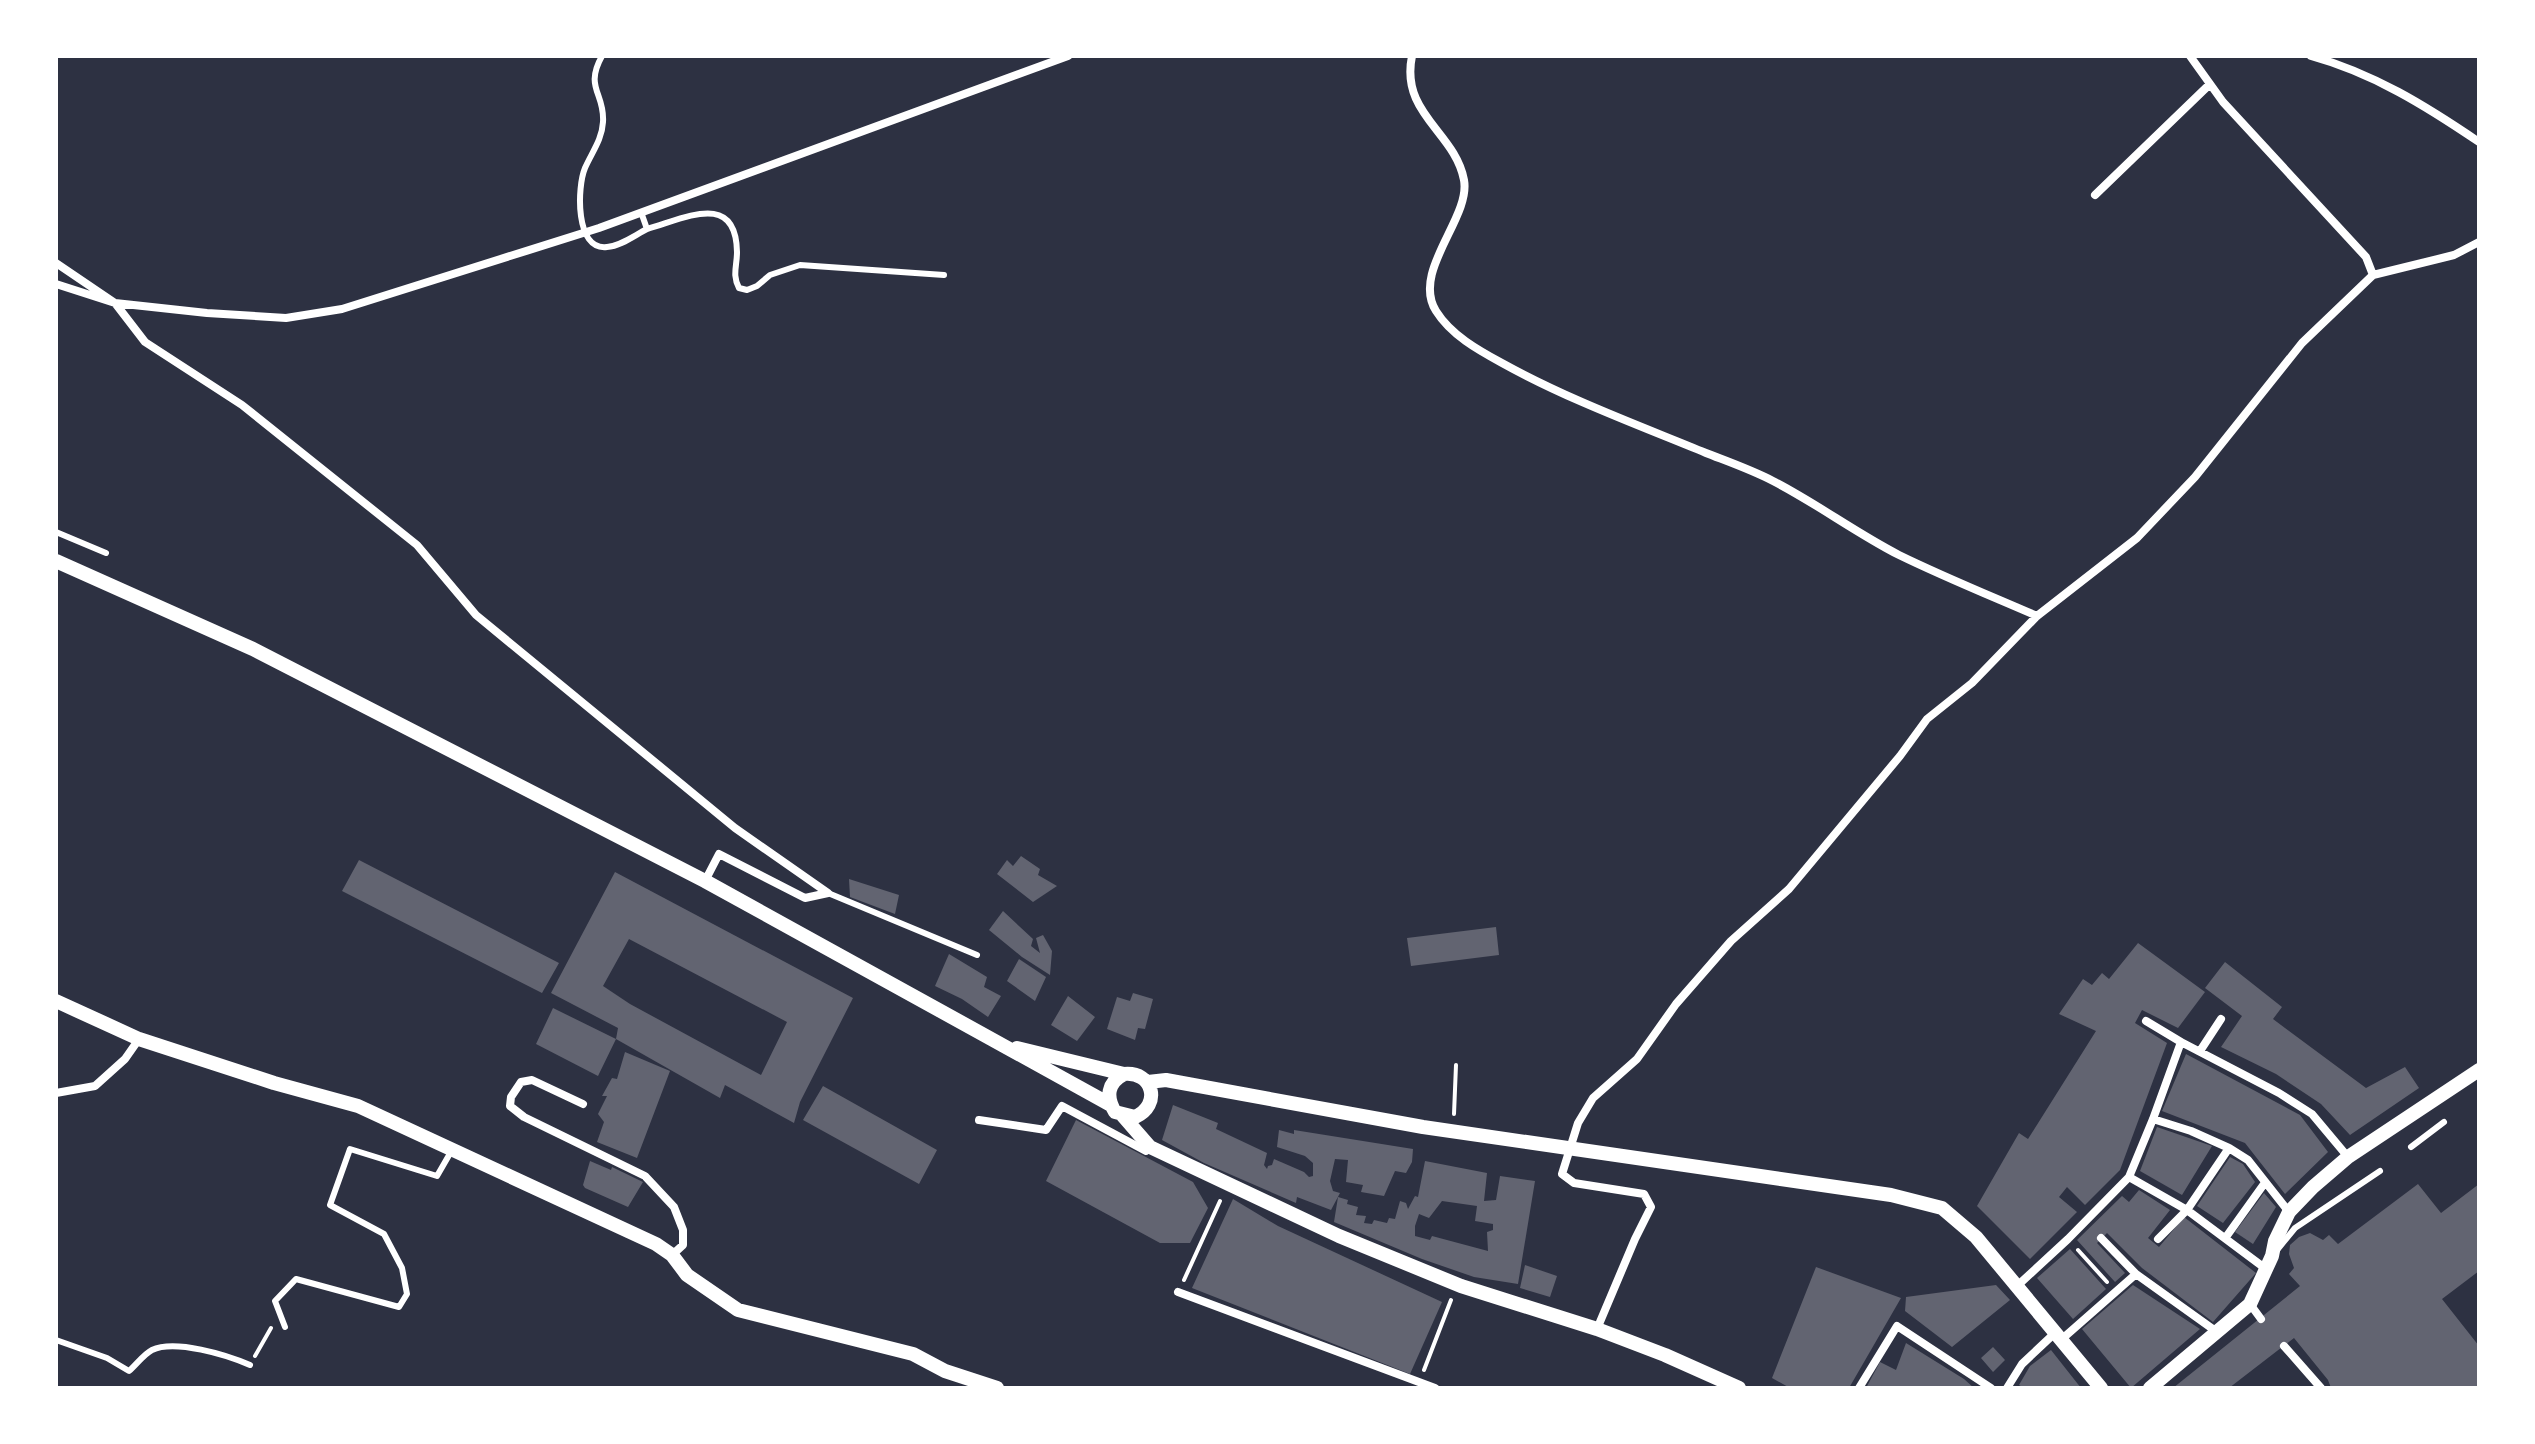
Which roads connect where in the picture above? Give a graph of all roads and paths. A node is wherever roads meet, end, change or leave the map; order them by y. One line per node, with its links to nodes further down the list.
1 (602, 56): 10 (lane)
2 (1068, 56): 9 (street)
3 (1412, 56): 20 (street)
4 (2190, 56): 6 (street)
5 (2311, 56): 7 (street)
6 (2210, 84): 8 (street); 14 (street)
7 (2479, 142)
8 (2095, 195)
9 (641, 212): 10 (lane); 16 (street)
10 (647, 229): 13 (lane)
11 (2479, 242): 14 (street)
12 (56, 263): 16 (street)
13 (944, 275)
14 (2373, 275): 20 (street)
15 (56, 284): 16 (street)
16 (115, 303): 22 (street)
17 (56, 532): 18 (lane)
18 (106, 553)
19 (56, 561): 21 (street)
20 (2037, 616): 69 (street)
21 (705, 881): 22 (street); 29 (street)
22 (828, 893): 23 (lane)
23 (977, 955)
24 (56, 1001): 27 (street)
25 (2221, 1019): 30 (street)
26 (2146, 1021): 28 (street)
27 (139, 1039): 35 (street); 46 (street)
28 (2181, 1042): 30 (street); 40 (street)
29 (997, 1043): 33 (street); 37 (street)
30 (2200, 1051): 47 (street)
31 (1456, 1065): 38 (path)
32 (2479, 1070): 47 (street)
33 (1124, 1074): 34 (street); 37 (street)
34 (1148, 1082): 39 (street); 61 (street)
35 (56, 1093)
36 (583, 1104): 58 (street)
37 (1111, 1105): 39 (street)
38 (1454, 1114)
39 (1123, 1116): 43 (street)
40 (2153, 1119): 45 (street); 49 (street)
41 (979, 1120): 43 (street)
42 (2444, 1122): 44 (lane)
43 (1150, 1147): 50 (street)
44 (2411, 1147)
45 (2229, 1148): 51 (street); 52 (street)
46 (452, 1150): 58 (street); 66 (lane)
47 (2348, 1157): 53 (street)
48 (2380, 1171): 59 (lane)
49 (2129, 1177): 52 (street); 56 (street)
50 (1228, 1184): 62 (path); 69 (street)
51 (2264, 1184): 53 (street); 54 (street)
52 (2187, 1210): 54 (street); 57 (street)
53 (2289, 1212): 59 (street)
54 (2226, 1237): 59 (street)
55 (2101, 1238): 60 (street)
56 (2068, 1239): 61 (street); 63 (path)
57 (2158, 1239)
58 (672, 1255): 76 (street)
59 (2269, 1262): 65 (street)
60 (2136, 1274): 63 (street); 70 (street)
61 (2016, 1287): 71 (street)
62 (1178, 1292): 75 (street)
63 (2117, 1292): 71 (street)
64 (1452, 1299): 75 (path)
65 (2250, 1304): 67 (street); 70 (street)
66 (279, 1313): 68 (lane); 74 (path)
67 (2261, 1319)
68 (285, 1327)
69 (1597, 1329): 78 (street)
70 (2217, 1332): 83 (street)
71 (2059, 1336): 81 (street); 82 (street)
72 (56, 1340): 74 (lane)
73 (2284, 1346): 84 (street)
74 (250, 1365)
75 (1419, 1381): 77 (street)
76 (997, 1388)
77 (1435, 1388)
78 (1739, 1388)
79 (1859, 1388): 80 (street)
80 (1991, 1388)
81 (2007, 1388)
82 (2101, 1388)
83 (2150, 1388)
84 (2321, 1388)

